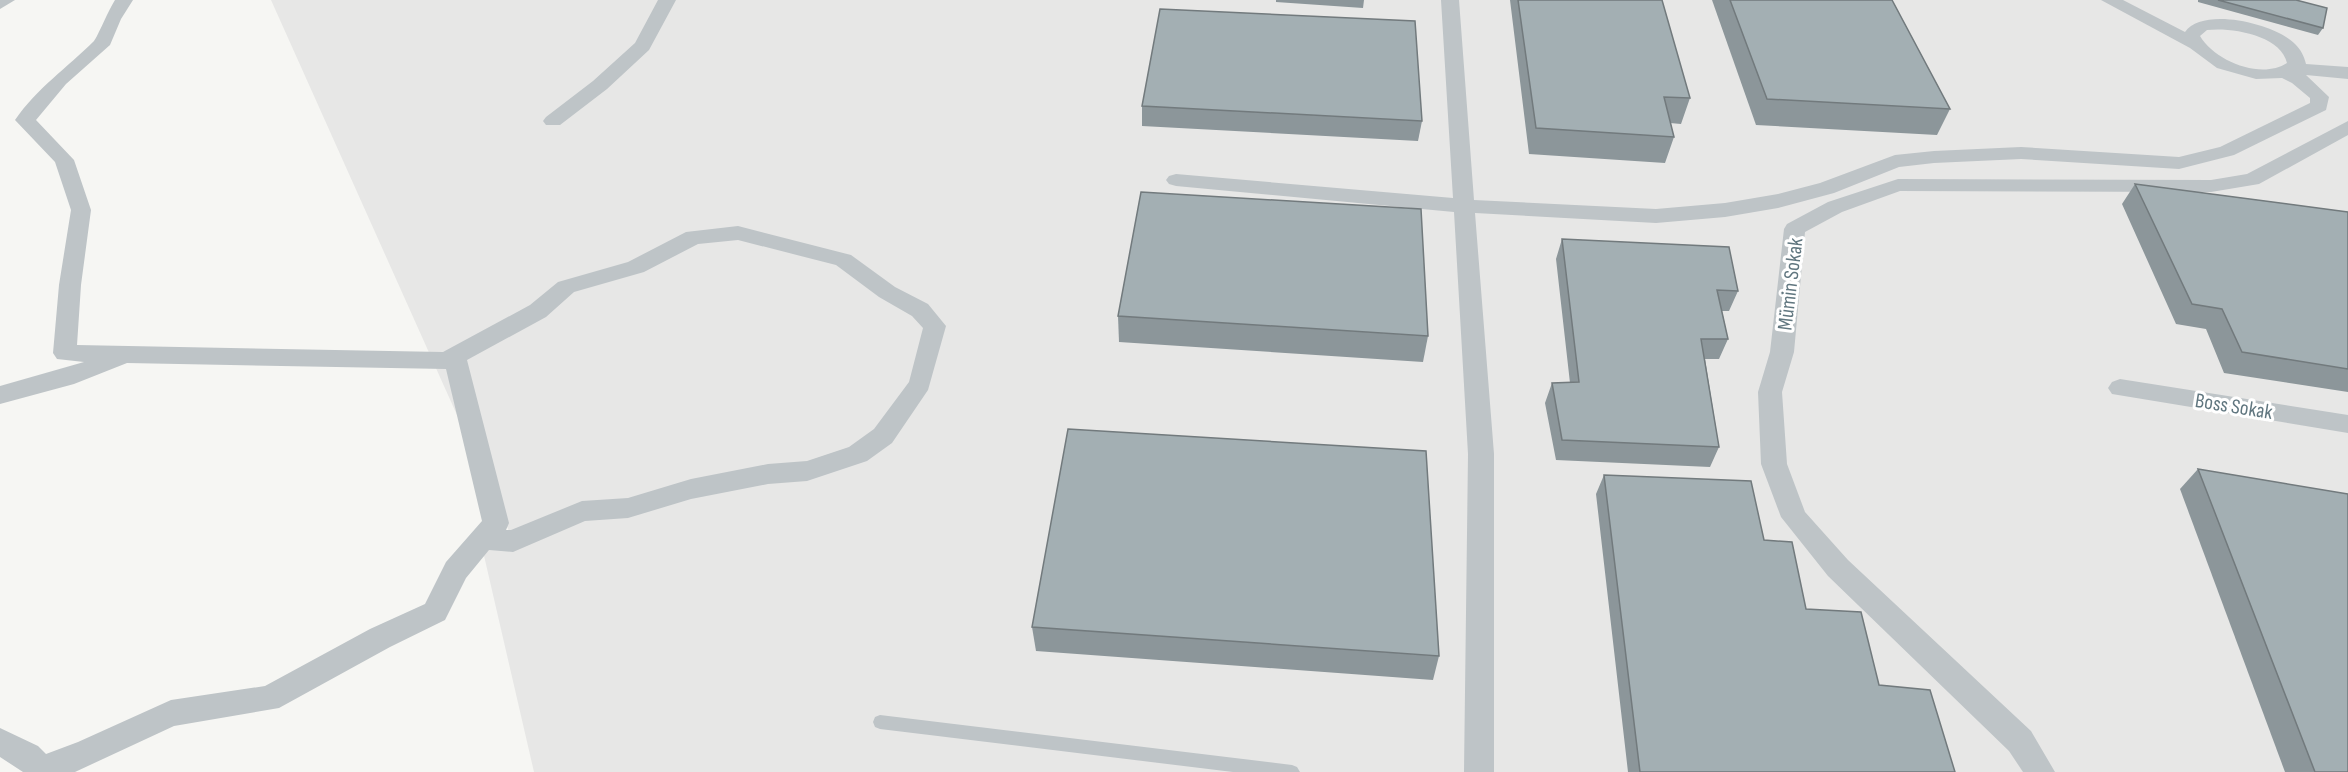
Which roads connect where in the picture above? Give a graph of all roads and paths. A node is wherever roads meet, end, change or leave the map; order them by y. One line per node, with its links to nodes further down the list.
1 (6, 0): 7 (street)
2 (124, 0): 19 (street)
3 (667, 0): 15 (street)
4 (1450, 0): 18 (street)
5 (2110, 0): 11 (street)
6 (2136, 0): 9 (street)
7 (0, 4)
8 (2260, 9): 10 (street)
9 (2202, 26): 10 (street); 11 (street)
10 (2248, 28): 13 (street)
11 (2194, 44): 13 (street)
12 (2348, 63): 13 (street)
13 (2292, 66): 14 (street); 18 (street)
14 (2348, 73)
15 (553, 121)
16 (2348, 127): 30 (street, Mümin Sokak)
17 (1176, 180): 18 (street)
18 (1465, 206): 29 (street)
19 (127, 354): 20 (street); 22 (street)
20 (446, 361): 24 (street); 24 (street)
21 (2120, 388): 23 (street, Boss Sokak)
22 (0, 395)
23 (2348, 424)
24 (482, 538): 27 (street)
25 (880, 722): 28 (lane)
26 (0, 742): 27 (street)
27 (44, 772)
28 (1292, 772)
29 (1479, 772)
30 (2040, 772)

